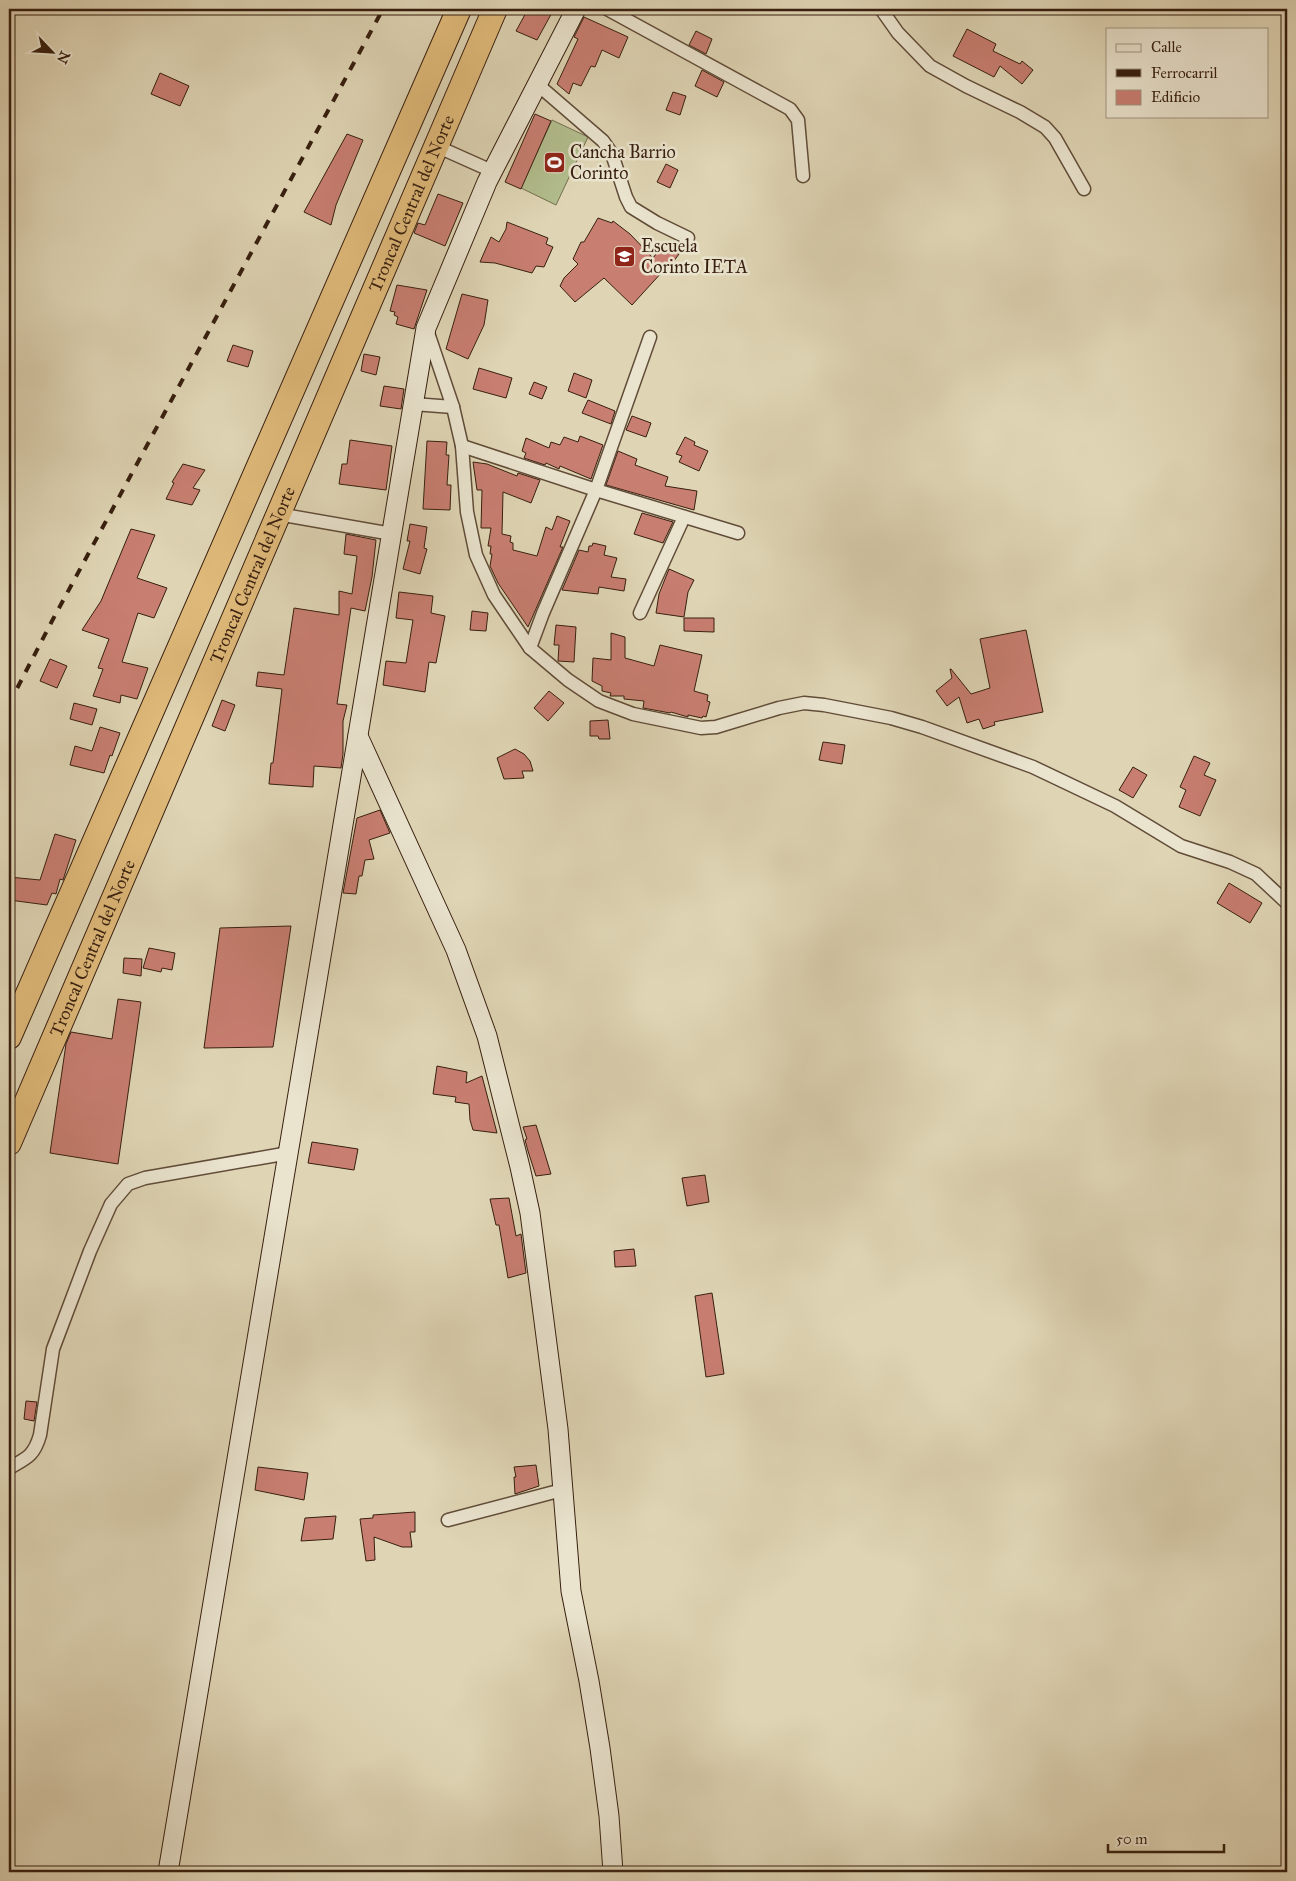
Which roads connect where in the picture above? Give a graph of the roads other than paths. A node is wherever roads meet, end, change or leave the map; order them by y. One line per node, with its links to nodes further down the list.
1 (459, 9): 26 (highway, Troncal Central del Norte)
2 (495, 9): 7 (highway, Troncal Central del Norte)
3 (576, 9): 6 (street)
4 (607, 9): 9 (street)
5 (881, 9): 10 (street)
6 (537, 84): 8 (street); 11 (street)
7 (436, 146): 8 (street); 18 (highway, Troncal Central del Norte)
8 (492, 171): 12 (street)
9 (803, 176)
10 (1084, 189)
11 (688, 238)
12 (426, 328): 14 (street); 15 (street)
13 (650, 337): 17 (street)
14 (413, 404): 15 (street); 21 (street)
15 (453, 407): 16 (street)
16 (462, 446): 17 (street); 23 (street)
17 (596, 490): 19 (street); 23 (street)
18 (278, 514): 21 (street); 27 (highway, Troncal Central del Norte)
19 (684, 517): 20 (street); 22 (street)
20 (738, 533)
21 (392, 534): 24 (street)
22 (640, 613)
23 (530, 648): 25 (street)
24 (358, 736): 28 (street); 30 (street)
25 (1287, 903)
26 (9, 1038)
27 (9, 1143)
28 (289, 1153): 29 (street); 32 (street)
29 (9, 1468)
30 (562, 1490): 31 (street); 33 (street)
31 (448, 1520)
32 (168, 1872)
33 (613, 1872)

